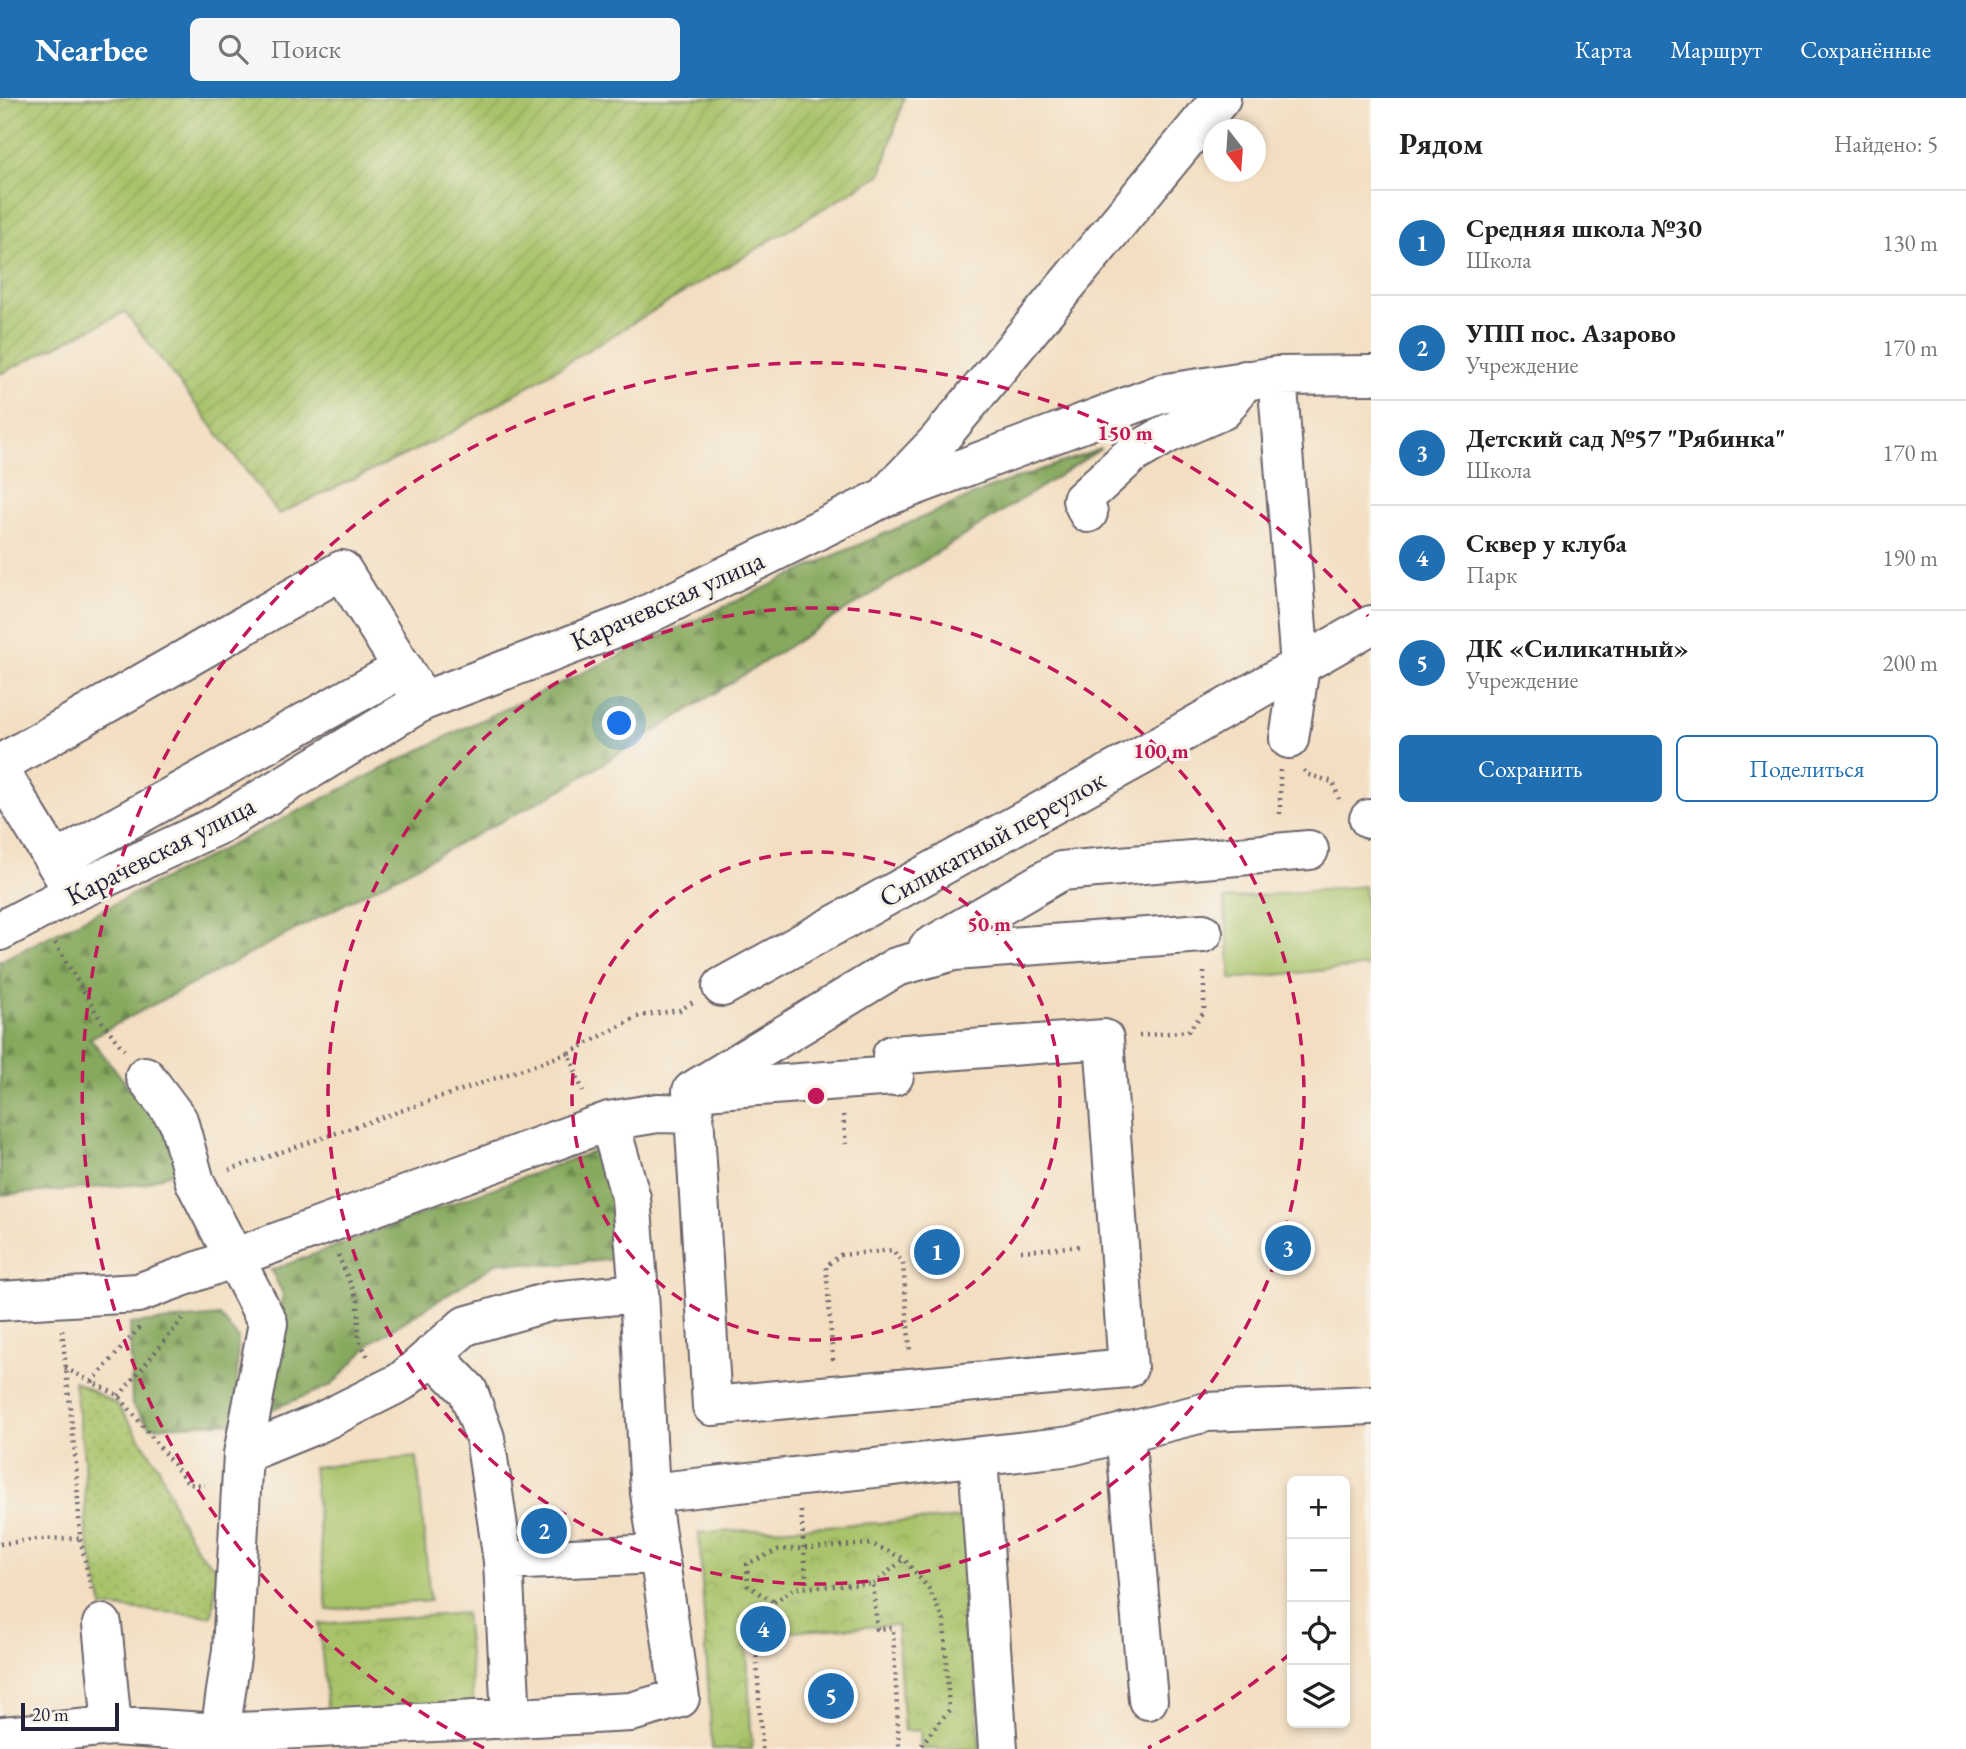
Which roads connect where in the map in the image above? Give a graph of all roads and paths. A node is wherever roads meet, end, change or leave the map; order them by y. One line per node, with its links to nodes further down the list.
1 (1221, 98): 4 (street)
2 (1371, 374): 3 (street, Карачевская улица)
3 (1261, 378): 4 (street, Карачевская улица); 5 (street); 7 (street)
4 (885, 497): 9 (street, Карачевская улица)
5 (1088, 513)
6 (1371, 625): 7 (street, Силикатный переулок)
7 (1300, 666): 10 (street); 20 (street, Силикатный переулок)
8 (403, 668): 9 (street); 11 (street); 15 (street)
9 (423, 701): 15 (street, Карачевская улица)
10 (1289, 739): 13 (path); 14 (path)
11 (0, 764)
12 (0, 771): 15 (street)
13 (1370, 819)
14 (1295, 852): 19 (street)
15 (65, 877): 16 (street, Карачевская улица)
16 (0, 931)
17 (1203, 933): 19 (street); 22 (path)
18 (59, 949): 21 (path)
19 (896, 967): 25 (street)
20 (722, 987): 23 (path)
21 (100, 1019)
22 (1104, 1039): 25 (street); 29 (street)
23 (569, 1053): 26 (path); 27 (path)
24 (145, 1076): 27 (street)
25 (693, 1102): 26 (street); 42 (street)
26 (602, 1124): 28 (street); 32 (street)
27 (195, 1182): 31 (street)
28 (327, 1226): 31 (street); 41 (path)
29 (1119, 1244): 30 (path); 40 (street)
30 (1021, 1251)
31 (236, 1259): 33 (street); 47 (street)
32 (639, 1293): 37 (street); 49 (street)
33 (58, 1298): 34 (street); 38 (path)
34 (0, 1301)
35 (187, 1314): 43 (path)
36 (148, 1319): 39 (path)
37 (432, 1354): 41 (street); 55 (street)
38 (65, 1368): 39 (path); 50 (path)
39 (92, 1382): 43 (path)
40 (913, 1387): 42 (street); 42 (path)
41 (386, 1390): 47 (street)
42 (836, 1394)
43 (119, 1396): 47 (path)
44 (1371, 1405): 45 (street)
45 (1125, 1432): 46 (street); 60 (street)
46 (978, 1457): 48 (street); 68 (street)
47 (242, 1470): 64 (street)
48 (799, 1476): 49 (street); 52 (path)
49 (650, 1493): 53 (street)
50 (80, 1538): 51 (path); 59 (path)
51 (0, 1544)
52 (804, 1549): 54 (path); 57 (path); 58 (path)
53 (659, 1554): 55 (street); 61 (street)
54 (904, 1559): 56 (path); 67 (path)
55 (503, 1561): 61 (street)
56 (873, 1584): 57 (path); 66 (path)
57 (807, 1587): 58 (path)
58 (774, 1602): 65 (path)
59 (102, 1625): 62 (street)
60 (1148, 1700)
61 (511, 1718): 64 (street)
62 (112, 1726): 63 (street); 64 (street)
63 (2, 1736)
64 (221, 1741)
65 (762, 1749)
66 (899, 1749)
67 (918, 1749)
68 (998, 1749)

